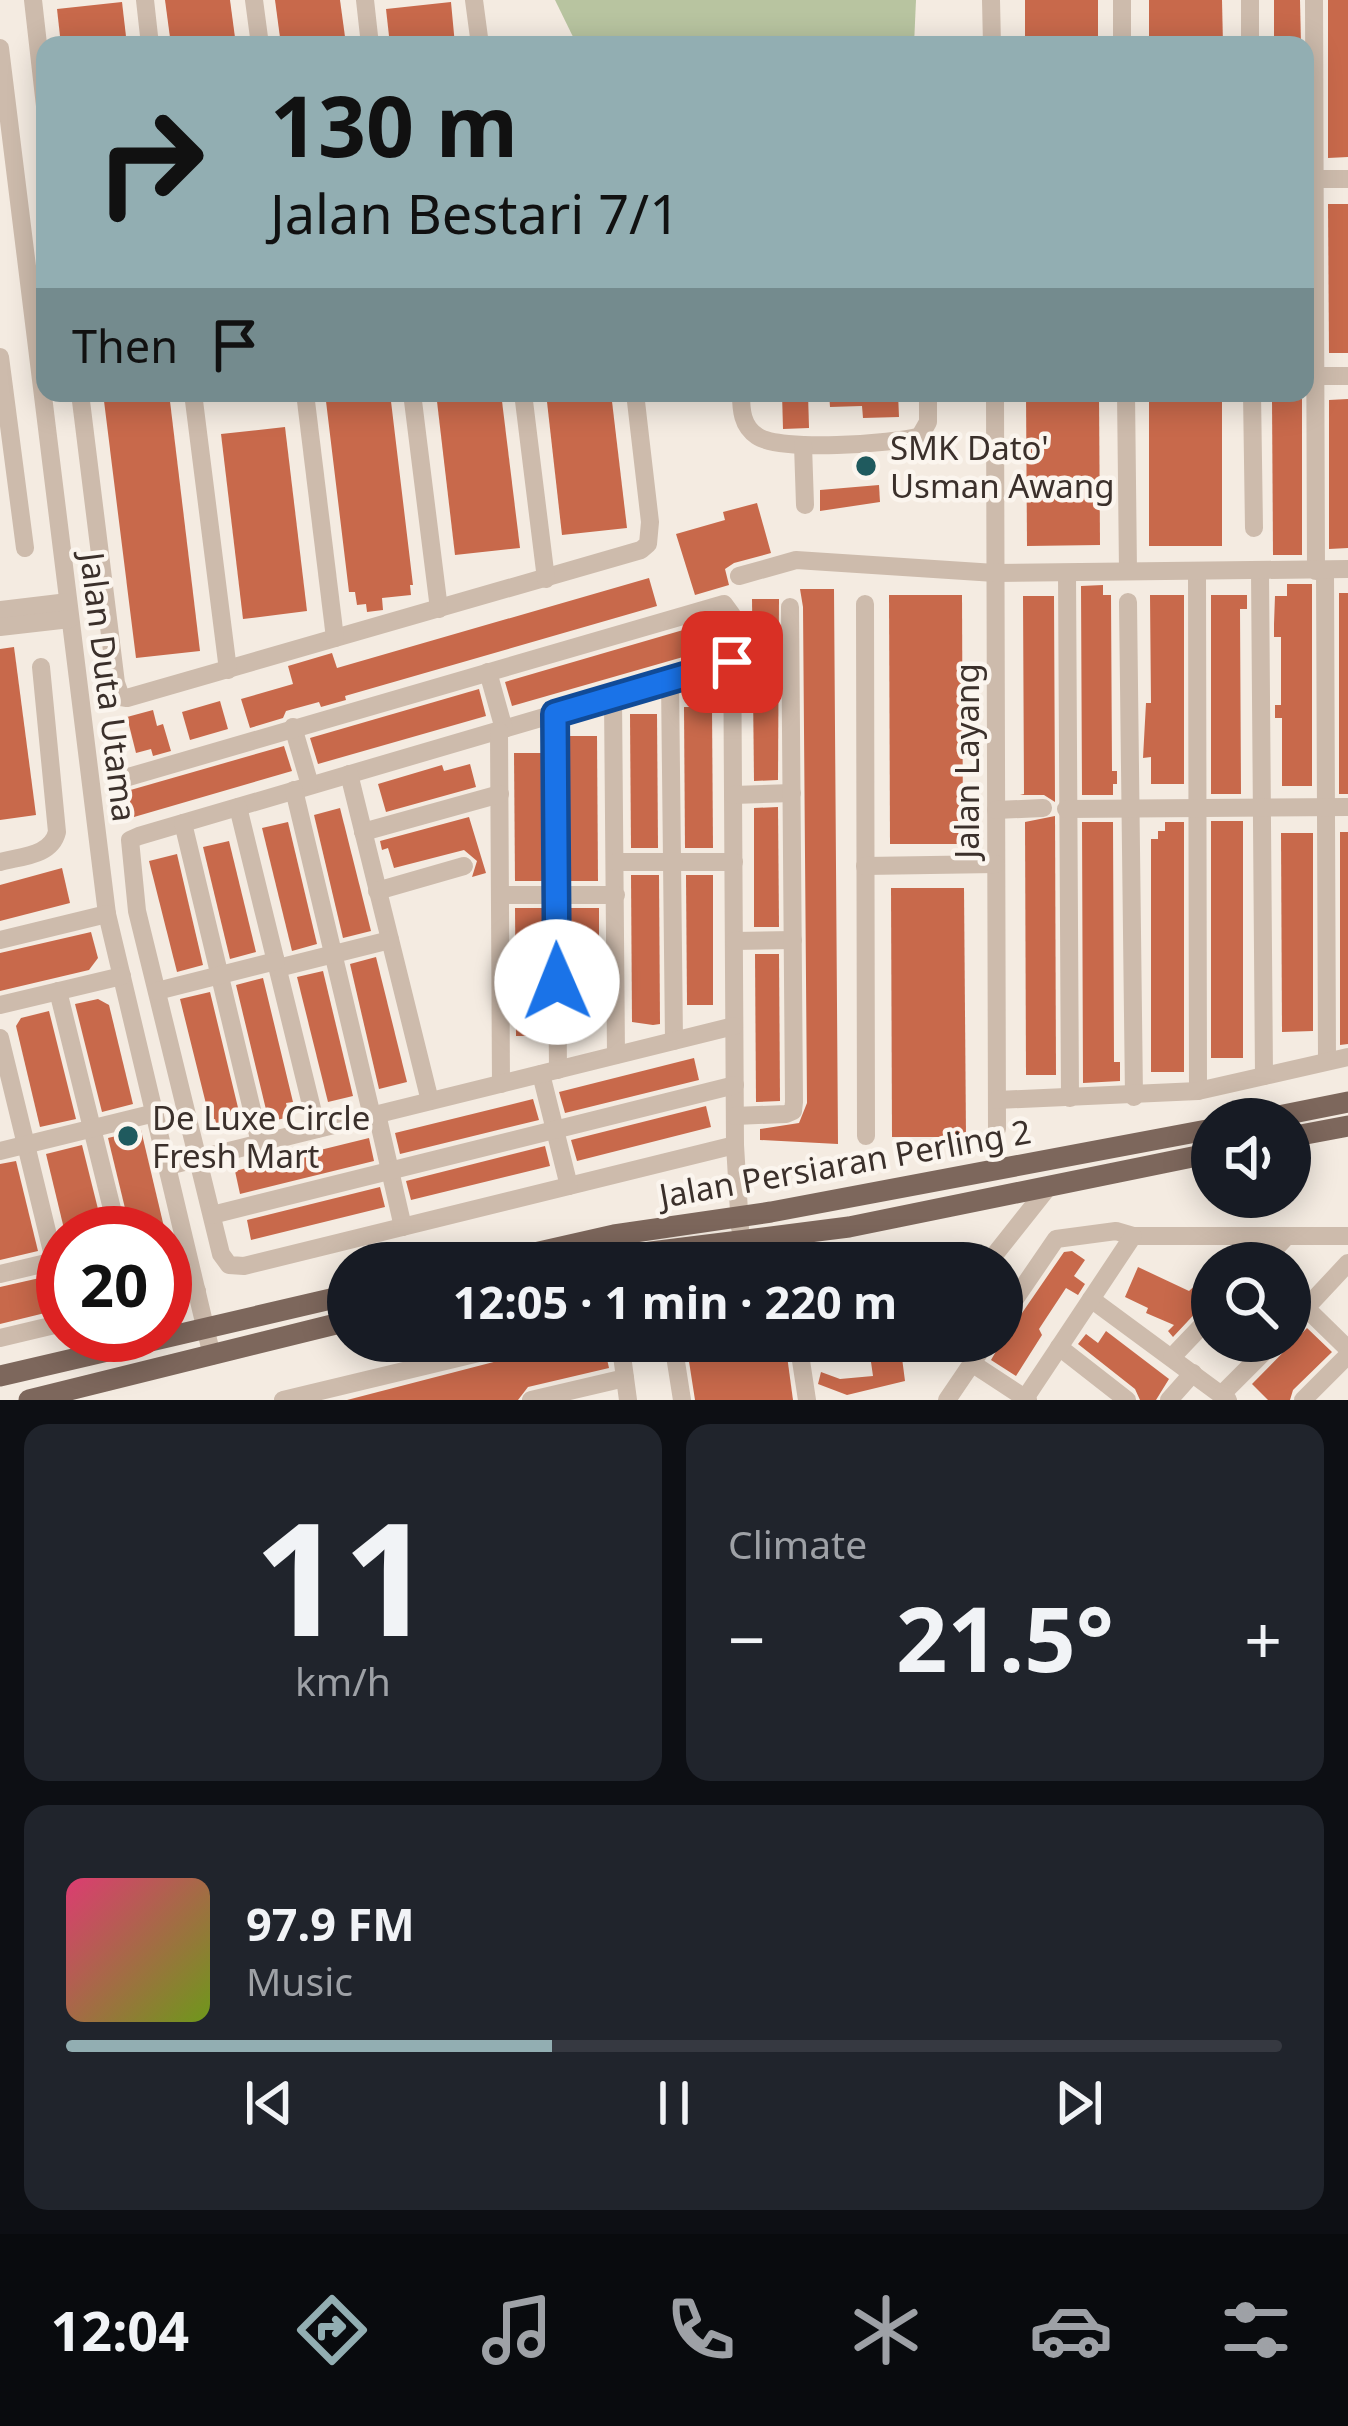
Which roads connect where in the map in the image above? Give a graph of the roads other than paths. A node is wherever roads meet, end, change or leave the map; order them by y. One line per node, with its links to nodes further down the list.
1 (33, 0): 10 (street)
2 (145, 0): 11 (street)
3 (254, 0): 12 (street)
4 (364, 0): 13 (street)
5 (474, 0): 14 (street)
6 (991, 0): 15 (street)
7 (1122, 0): 16 (street)
8 (1250, 0): 17 (street)
9 (1313, 0): 18 (street)
10 (37, 36)
11 (149, 36)
12 (259, 36)
13 (369, 36)
14 (479, 36)
15 (992, 36)
16 (1122, 36)
17 (1250, 36)
18 (1312, 36)
19 (0, 47): 22 (street, Jalan Duta Utama)
20 (1314, 179): 21 (street)
21 (1348, 179)
22 (36, 295)
23 (0, 357): 42 (street)
24 (1314, 376): 25 (street)
25 (1348, 376)
26 (47, 402): 57 (street, Jalan Duta Utama)
27 (81, 402): 62 (street)
28 (194, 402): 62 (street)
29 (305, 402): 59 (street)
30 (413, 402): 55 (street)
31 (524, 402): 51 (street)
32 (636, 402): 51 (street)
33 (742, 402): 39 (street)
34 (928, 402): 39 (street)
35 (994, 402): 48 (street, Jalan Layang)
36 (1126, 402): 44 (street)
37 (1252, 402): 41 (street)
38 (1311, 402): 46 (street)
39 (803, 445): 40 (street)
40 (806, 505)
41 (1254, 529)
42 (25, 548)
43 (1348, 569): 46 (street)
44 (1128, 571): 47 (street); 49 (street)
45 (1260, 571): 46 (street); 47 (street); 75 (street)
46 (1321, 571): 78 (street)
47 (1197, 572): 77 (street)
48 (995, 573): 49 (street); 50 (street); 83 (street, Jalan Layang)
49 (1067, 573): 81 (street)
50 (739, 575)
51 (546, 579): 55 (street)
52 (1128, 602): 82 (street)
53 (865, 604): 92 (street)
54 (790, 607): 72 (street)
55 (439, 609): 59 (street)
56 (0, 610): 57 (street)
57 (69, 610): 58 (street); 97 (street, Jalan Duta Utama)
58 (0, 627)
59 (335, 638): 62 (street)
60 (732, 662): 63 (street); 64 (street); 74 (street)
61 (41, 668): 86 (street)
62 (228, 670)
63 (488, 672): 67 (street); 68 (street)
64 (670, 680): 65 (street); 88 (street)
65 (613, 697): 66 (street); 87 (street)
66 (555, 714): 68 (street); 94 (street)
67 (293, 728): 70 (street); 71 (street)
68 (501, 730): 69 (street); 73 (street)
69 (349, 774): 71 (street); 85 (street)
70 (118, 780)
71 (302, 788): 76 (street); 102 (street)
72 (792, 793): 74 (street); 100 (street)
73 (500, 794): 85 (street); 96 (street)
74 (733, 795): 89 (street)
75 (1261, 805): 77 (street); 78 (street); 116 (street)
76 (238, 807): 84 (street); 103 (street)
77 (1197, 807): 82 (street); 119 (street)
78 (1327, 807): 79 (street); 114 (street)
79 (1348, 807)
80 (1043, 808): 83 (street)
81 (1066, 809): 82 (street); 121 (street)
82 (1130, 809): 120 (street)
83 (996, 810): 90 (street, Jalan Layang)
84 (183, 823): 104 (street); 107 (street)
85 (363, 832): 93 (street)
86 (0, 862)
87 (616, 862): 88 (street); 95 (street)
88 (672, 862): 89 (street); 111 (street)
89 (734, 862): 101 (street)
90 (996, 864): 92 (street); 122 (street, Jalan Layang)
91 (464, 866): 93 (street)
92 (866, 866): 136 (street)
93 (377, 891): 99 (street)
94 (556, 895): 95 (street); 96 (street); 115 (street)
95 (616, 895): 112 (street)
96 (500, 896): 117 (street)
97 (107, 914): 98 (street); 105 (street, Jalan Duta Utama)
98 (0, 940)
99 (390, 940): 102 (street); 123 (street)
100 (793, 940): 101 (street); 128 (street)
101 (734, 941): 109 (street)
102 (333, 955): 103 (street); 127 (street)
103 (277, 964): 104 (street); 131 (street)
104 (220, 975): 107 (street); 137 (street)
105 (122, 976): 106 (street); 126 (street, Jalan Duta Utama)
106 (58, 991): 108 (street); 130 (street)
107 (157, 991): 142 (street)
108 (0, 1005)
109 (734, 1026): 111 (street); 118 (street)
110 (0, 1037): 138 (street)
111 (674, 1041): 112 (street)
112 (616, 1055): 115 (street)
113 (1348, 1057): 114 (street)
114 (1327, 1061): 116 (street)
115 (549, 1072): 117 (street); 133 (street)
116 (1264, 1076): 119 (street)
117 (501, 1084): 123 (street)
118 (735, 1085): 128 (street); 133 (street)
119 (1198, 1090): 120 (street)
120 (1134, 1096): 121 (street)
121 (1070, 1098): 122 (street)
122 (997, 1100): 132 (street, Jalan Layang)
123 (430, 1101): 127 (street)
124 (1348, 1102): 125 (main road)
125 (1311, 1109)
126 (155, 1113): 130 (street); 143 (street, Jalan Duta Utama)
127 (374, 1115): 131 (street); 144 (street)
128 (735, 1116): 139 (street)
129 (1348, 1126): 135 (main road)
130 (92, 1128): 138 (street); 148 (street)
131 (317, 1129): 137 (street)
132 (997, 1129)
133 (555, 1131): 144 (street); 146 (street)
134 (1191, 1133): 152 (main road, Jalan Persiaran Perling 2)
135 (1311, 1133)
136 (866, 1136)
137 (260, 1143): 142 (street)
138 (26, 1144): 140 (street); 147 (street)
139 (735, 1145): 146 (street); 152 (street)
140 (0, 1151)
141 (1191, 1157): 145 (main road, Jalan Persiaran Perling 2)
142 (198, 1159): 143 (street); 150 (street)
143 (168, 1166): 149 (street, Jalan Duta Utama)
144 (389, 1169): 150 (street); 151 (street)
145 (1050, 1185): 152 (main road, Jalan Persiaran Perling 2); 158 (street)
146 (569, 1186): 151 (street)
147 (44, 1206)
148 (111, 1206)
149 (171, 1206)
150 (212, 1214): 151 (street)
151 (403, 1227)
152 (740, 1228): 156 (main road, Jalan Persiaran Perling 2); 157 (main road, Jalan Persiaran Perling 2)
153 (1132, 1236): 155 (street); 164 (street); 167 (street)
154 (1348, 1236): 155 (street)
155 (1287, 1237): 159 (street)
156 (583, 1242)
157 (682, 1242)
158 (1005, 1242)
159 (1282, 1242)
160 (1348, 1263): 169 (street)
161 (36, 1265): 162 (street)
162 (0, 1274)
163 (192, 1278): 165 (street, Jalan Duta Utama)
164 (1023, 1287)
165 (197, 1291): 166 (street); 172 (street, Jalan Duta Utama)
166 (192, 1292)
167 (1091, 1299): 176 (street); 179 (street)
168 (327, 1300): 172 (main road)
169 (1311, 1305)
170 (1311, 1313): 177 (street)
171 (327, 1326): 178 (main road)
172 (206, 1328): 178 (street, Jalan Duta Utama); 187 (main road)
173 (36, 1329): 175 (street)
174 (1191, 1337): 179 (street)
175 (0, 1338)
176 (1059, 1347): 198 (street); 199 (street)
177 (1348, 1352): 201 (street)
178 (212, 1356): 191 (main road)
179 (1172, 1357): 186 (street)
180 (425, 1362): 189 (street)
181 (623, 1362): 188 (street)
182 (681, 1362): 195 (street)
183 (801, 1362): 196 (street)
184 (1256, 1362): 190 (street)
185 (973, 1364): 197 (street); 198 (street)
186 (1193, 1373): 190 (street); 200 (street)
187 (0, 1376)
188 (625, 1378): 193 (street); 194 (street)
189 (350, 1392): 192 (street)
190 (1225, 1397)
191 (29, 1400)
192 (283, 1400)
193 (530, 1400)
194 (628, 1400)
195 (682, 1400)
196 (807, 1400)
197 (947, 1400)
198 (1026, 1400)
199 (1127, 1400)
200 (1169, 1400)
201 (1303, 1400)

